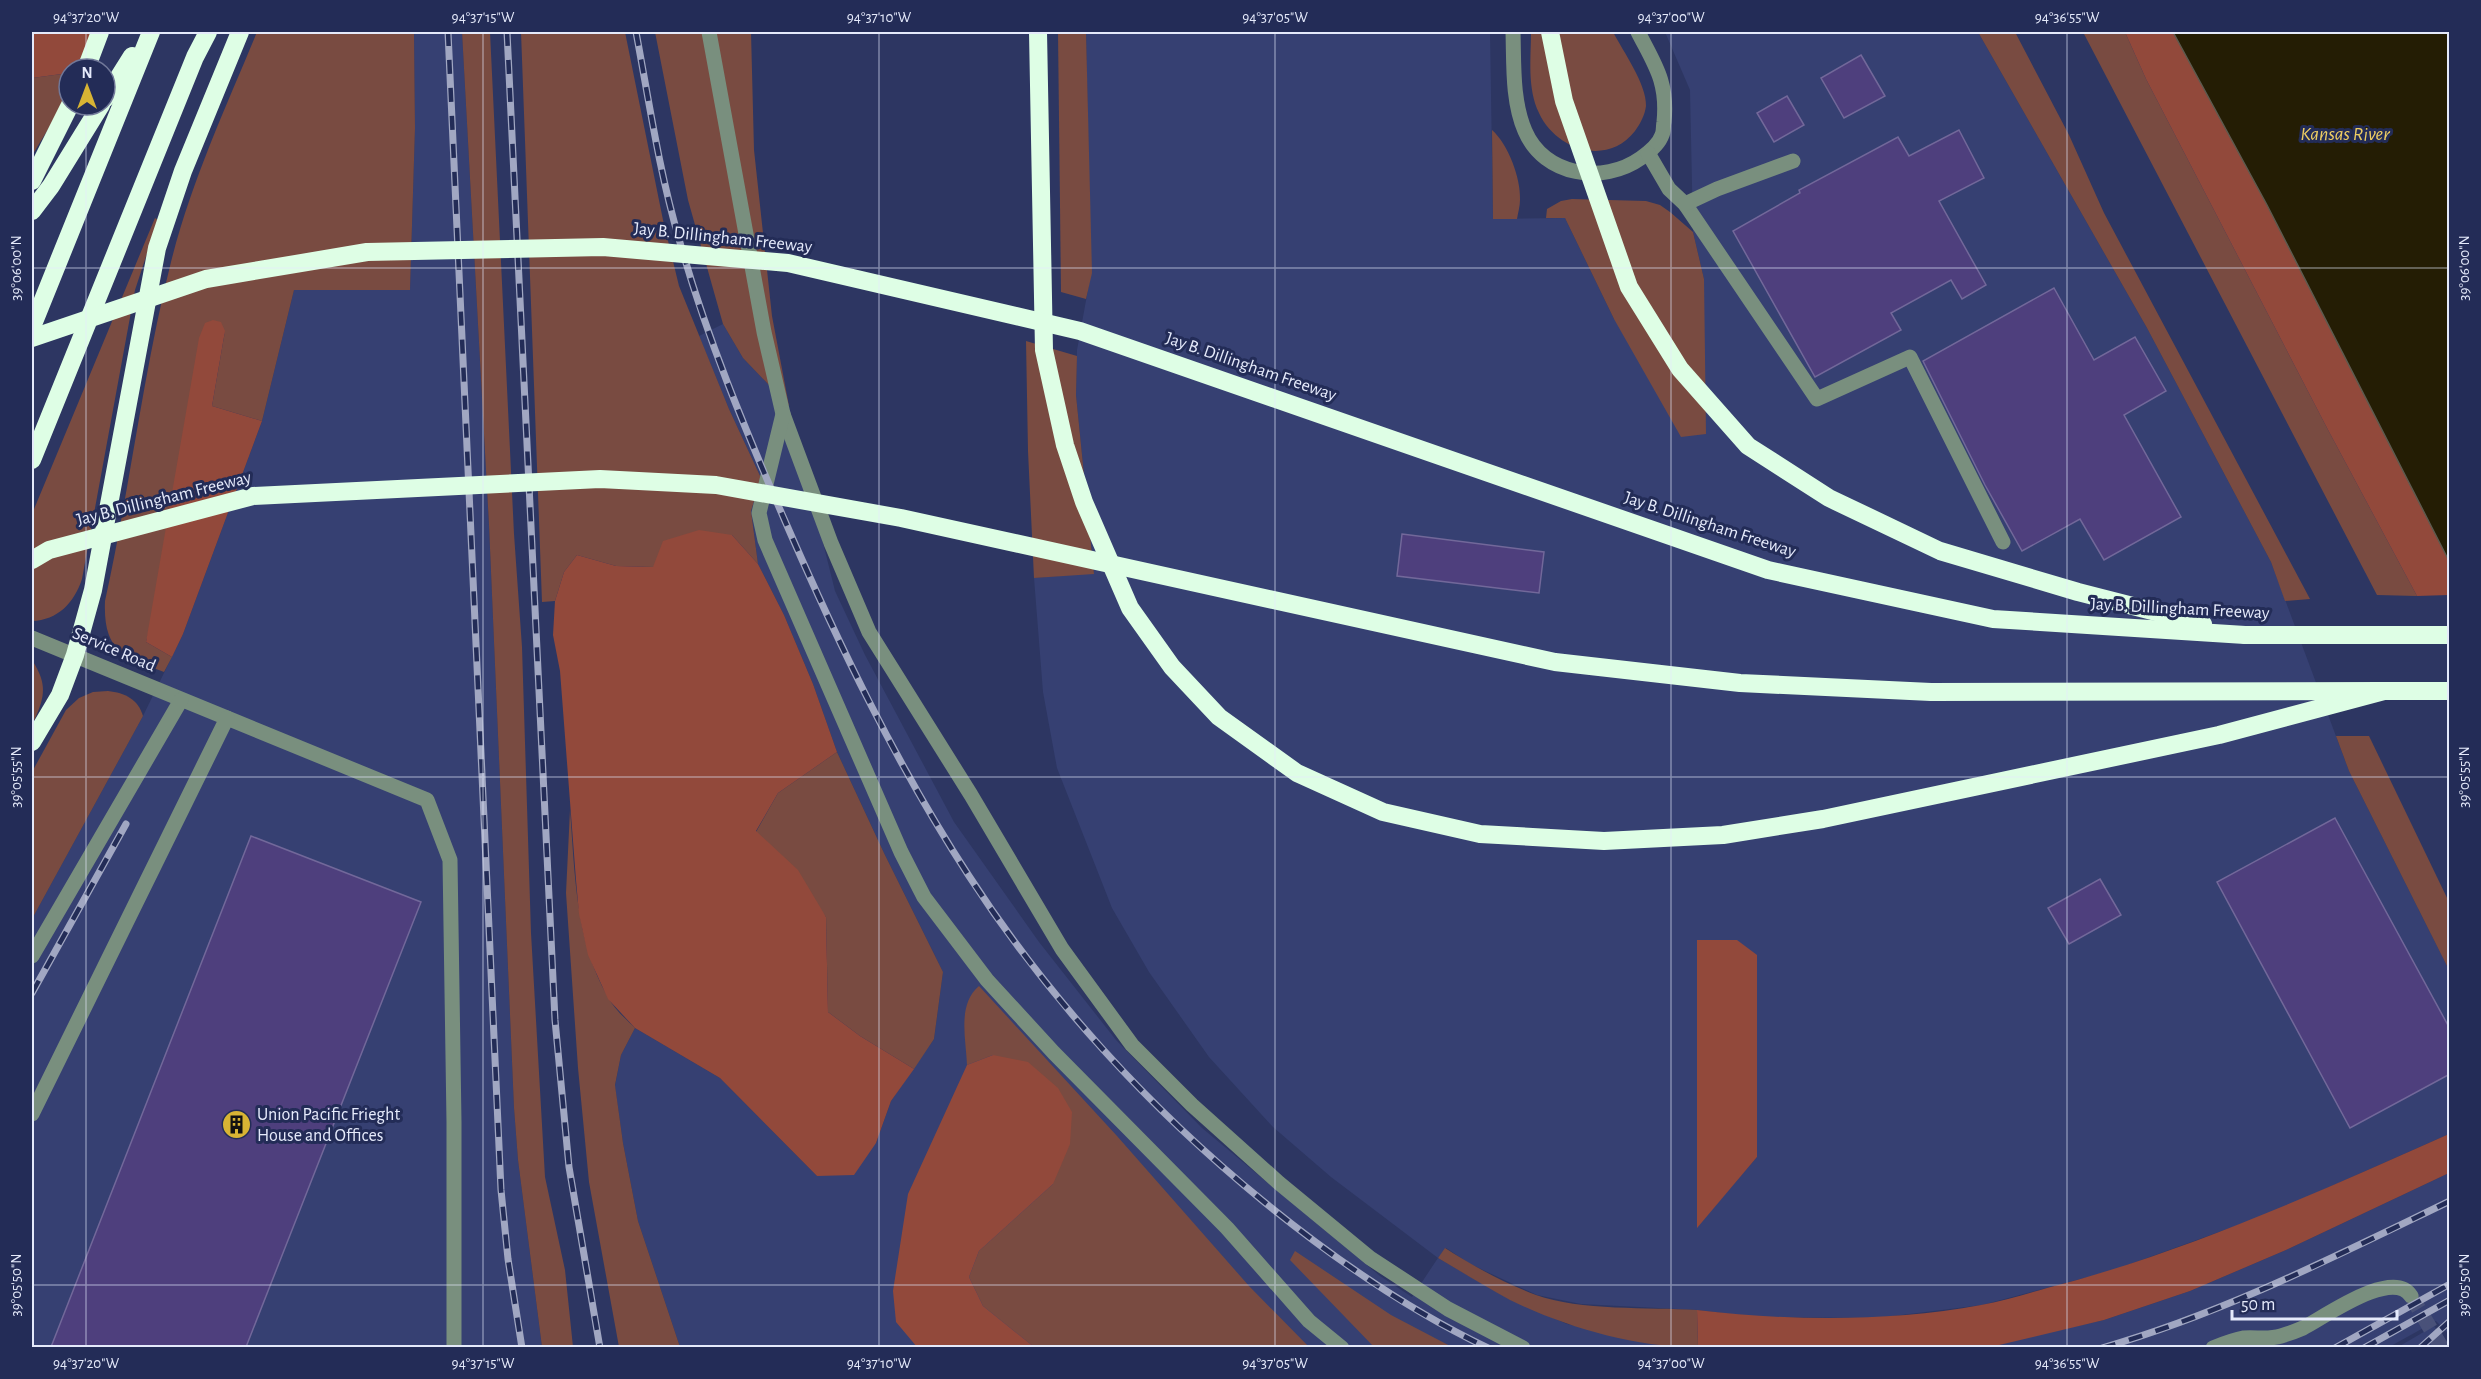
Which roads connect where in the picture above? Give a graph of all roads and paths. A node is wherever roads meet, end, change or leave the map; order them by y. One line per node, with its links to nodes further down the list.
1 (100, 32): 11 (highway)
2 (149, 32): 13 (highway); 21 (highway)
3 (202, 32): 12 (highway)
4 (208, 32): 12 (highway)
5 (240, 32): 30 (highway)
6 (709, 32): 23 (street)
7 (1038, 32): 31 (highway, bridge)
8 (1513, 32): 16 (street)
9 (1550, 32): 27 (highway, bridge)
10 (1638, 32): 16 (street)
11 (91, 57)
12 (195, 57): 24 (highway)
13 (117, 81)
14 (64, 117): 18 (highway)
15 (94, 117): 20 (highway)
16 (1648, 153): 19 (street)
17 (1793, 161): 19 (street)
18 (32, 181)
19 (1685, 204): 25 (street)
20 (32, 211)
21 (32, 327)
22 (32, 338): 27 (highway, Jay B. Dillingham Freeway, bridge)
23 (783, 414): 40 (street); 41 (street)
24 (32, 460)
25 (2003, 542)
26 (32, 560): 31 (highway, Jay B. Dillingham Freeway, bridge)
27 (2245, 635): 28 (highway, Jay B. Dillingham Freeway)
28 (2450, 635)
29 (32, 638): 30 (street, Service Road)
30 (75, 655): 33 (street, Service Road); 35 (highway)
31 (2384, 691): 32 (highway, Jay B. Dillingham Freeway)
32 (2450, 691)
33 (181, 700): 34 (street, Service Road); 36 (street)
34 (226, 718): 37 (street); 39 (street, Service Road)
35 (32, 742)
36 (32, 956)
37 (32, 1114)
38 (2411, 1296): 42 (street)
39 (454, 1347)
40 (1342, 1347)
41 (1523, 1347)
42 (2213, 1347)

